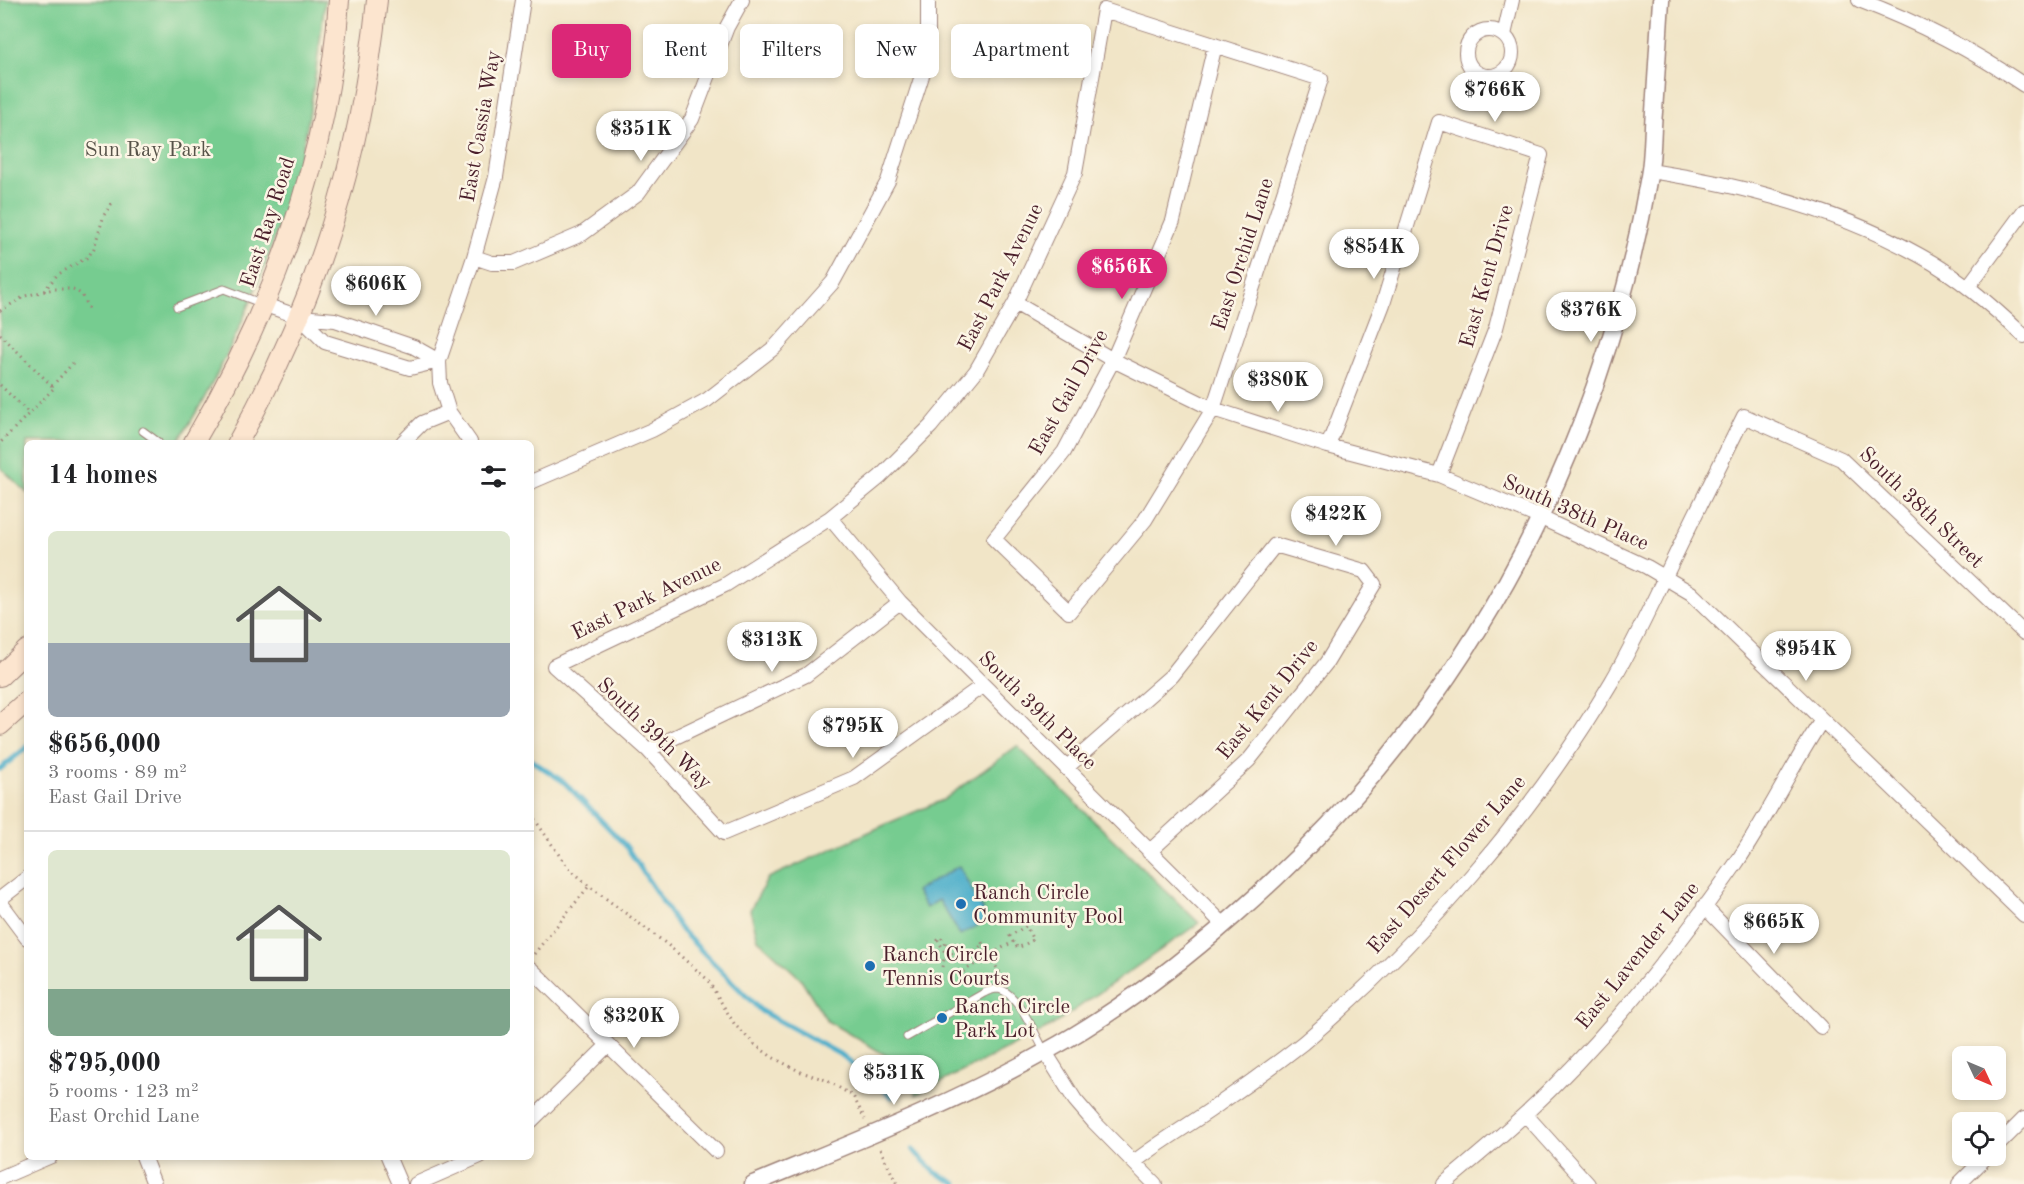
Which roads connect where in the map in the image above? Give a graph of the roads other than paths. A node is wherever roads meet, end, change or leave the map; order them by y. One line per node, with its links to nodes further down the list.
1 (339, 0): 17 (main road, East Ray Road)
2 (377, 0): 19 (main road)
3 (523, 0): 14 (street, East Cassia Way)
4 (742, 0): 14 (street)
5 (928, 0): 34 (street)
6 (1512, 0): 9 (street)
7 (1661, 0): 12 (street)
8 (1859, 0): 11 (street)
9 (1504, 35)
10 (1215, 45): 16 (street, East Park Avenue); 21 (street, East Gail Drive); 23 (street, East Orchid Lane)
11 (2024, 85)
12 (1650, 171): 15 (street); 36 (street)
13 (2024, 211): 15 (street)
14 (474, 257): 22 (street, East Cassia Way)
15 (1968, 287): 20 (street)
16 (1015, 303): 21 (street, South 38th Place); 35 (street, East Park Avenue)
17 (265, 305): 18 (lane); 19 (street); 28 (main road, East Ray Road)
18 (177, 306)
19 (300, 317): 22 (street); 22 (street); 29 (main road)
20 (2024, 336)
21 (1113, 360): 23 (street, South 38th Place); 39 (street, East Gail Drive)
22 (439, 361): 24 (street)
23 (1213, 409): 32 (street, South 38th Place); 39 (street, East Orchid Lane)
24 (449, 412): 30 (street); 31 (street)
25 (1744, 416): 37 (street, East Desert Flower Lane); 40 (street, South 38th Street)
26 (143, 431): 27 (lane)
27 (155, 440)
28 (195, 440)
29 (239, 440)
30 (405, 440)
31 (469, 440)
32 (1328, 446): 33 (street, South 38th Place); 33 (street, East Kent Drive)
33 (1439, 476): 36 (street, South 38th Place)
34 (534, 481)
35 (830, 518): 38 (street, South 39th Place); 42 (street, East Park Avenue)
36 (1541, 518): 37 (street, South 38th Place); 55 (street)
37 (1665, 576): 46 (street, South 38th Place); 71 (street, East Desert Flower Lane)
38 (900, 602): 44 (street, South 39th Place); 48 (street)
39 (1069, 612)
40 (2024, 633)
41 (24, 653): 43 (main road)
42 (554, 666): 48 (street, South 39th Way)
43 (0, 675)
44 (982, 686): 48 (street, South 39th Way); 49 (street, South 39th Place)
45 (24, 704): 47 (main road)
46 (1822, 720): 53 (street, East Lavender Lane); 54 (street, South 38th Place)
47 (0, 725)
48 (648, 750)
49 (1066, 768): 50 (street, South 39th Place); 50 (street, East Kent Drive)
50 (1149, 852): 55 (street, South 39th Place)
51 (24, 880): 52 (street)
52 (0, 900): 56 (street)
53 (1704, 906): 58 (street); 62 (street, East Lavender Lane)
54 (2024, 915)
55 (1224, 925): 61 (street)
56 (24, 934)
57 (534, 972): 60 (street)
58 (1821, 1027)
59 (907, 1037): 61 (lane)
60 (608, 1045): 63 (street); 66 (street)
61 (1045, 1052): 71 (street); 77 (street)
62 (1525, 1114): 79 (street, East Lavender Lane); 80 (street)
63 (534, 1118)
64 (2024, 1119): 65 (street)
65 (2006, 1137)
66 (716, 1151)
67 (42, 1160): 73 (street)
68 (145, 1160): 74 (street)
69 (390, 1160): 75 (street)
70 (471, 1160): 76 (street)
71 (1134, 1162): 78 (street)
72 (1977, 1166): 81 (street)
73 (0, 1178)
74 (154, 1184)
75 (400, 1184)
76 (416, 1184)
77 (753, 1184)
78 (1155, 1184)
79 (1444, 1184)
80 (1588, 1184)
81 (1959, 1184)

